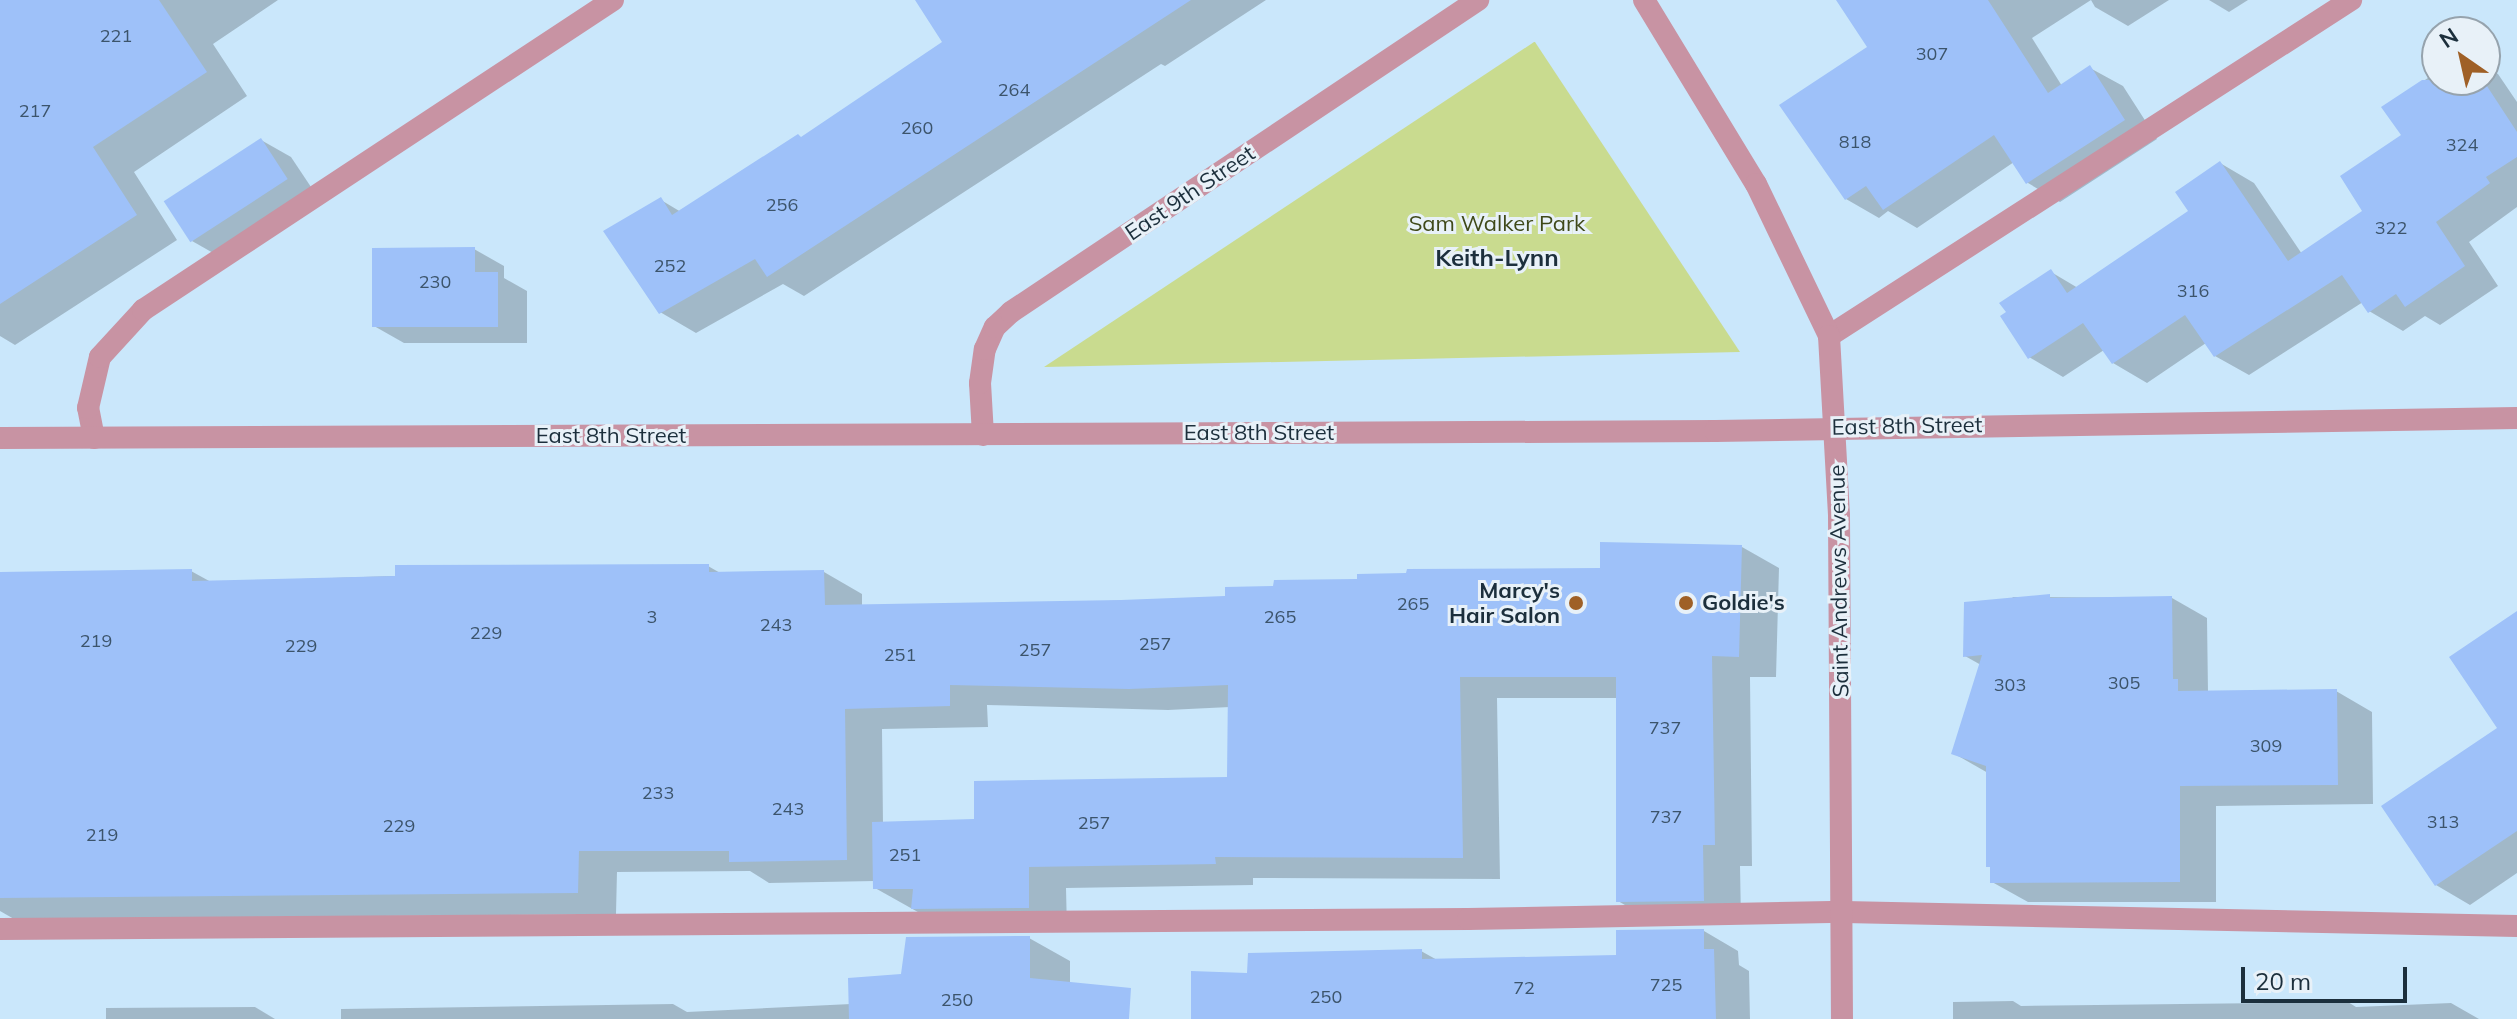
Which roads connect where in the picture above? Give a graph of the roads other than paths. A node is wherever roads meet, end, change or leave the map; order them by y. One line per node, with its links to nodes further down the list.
1 (613, 0): 10 (street)
2 (1478, 0): 8 (street, East 9th Street)
3 (1644, 0): 5 (street, Saint Andrews Avenue)
4 (2351, 0): 5 (street)
5 (1829, 336): 7 (street, Saint Andrews Avenue)
6 (2517, 418): 7 (street, East 8th Street)
7 (1835, 426): 8 (street, East 8th Street); 11 (street, Saint Andrews Avenue)
8 (983, 435): 10 (street, East 8th Street)
9 (0, 438): 10 (street, East 8th Street)
10 (94, 438)
11 (1844, 912): 12 (street); 13 (street); 14 (street, Saint Andrews Avenue)
12 (2517, 926)
13 (0, 929)
14 (1842, 1019)

